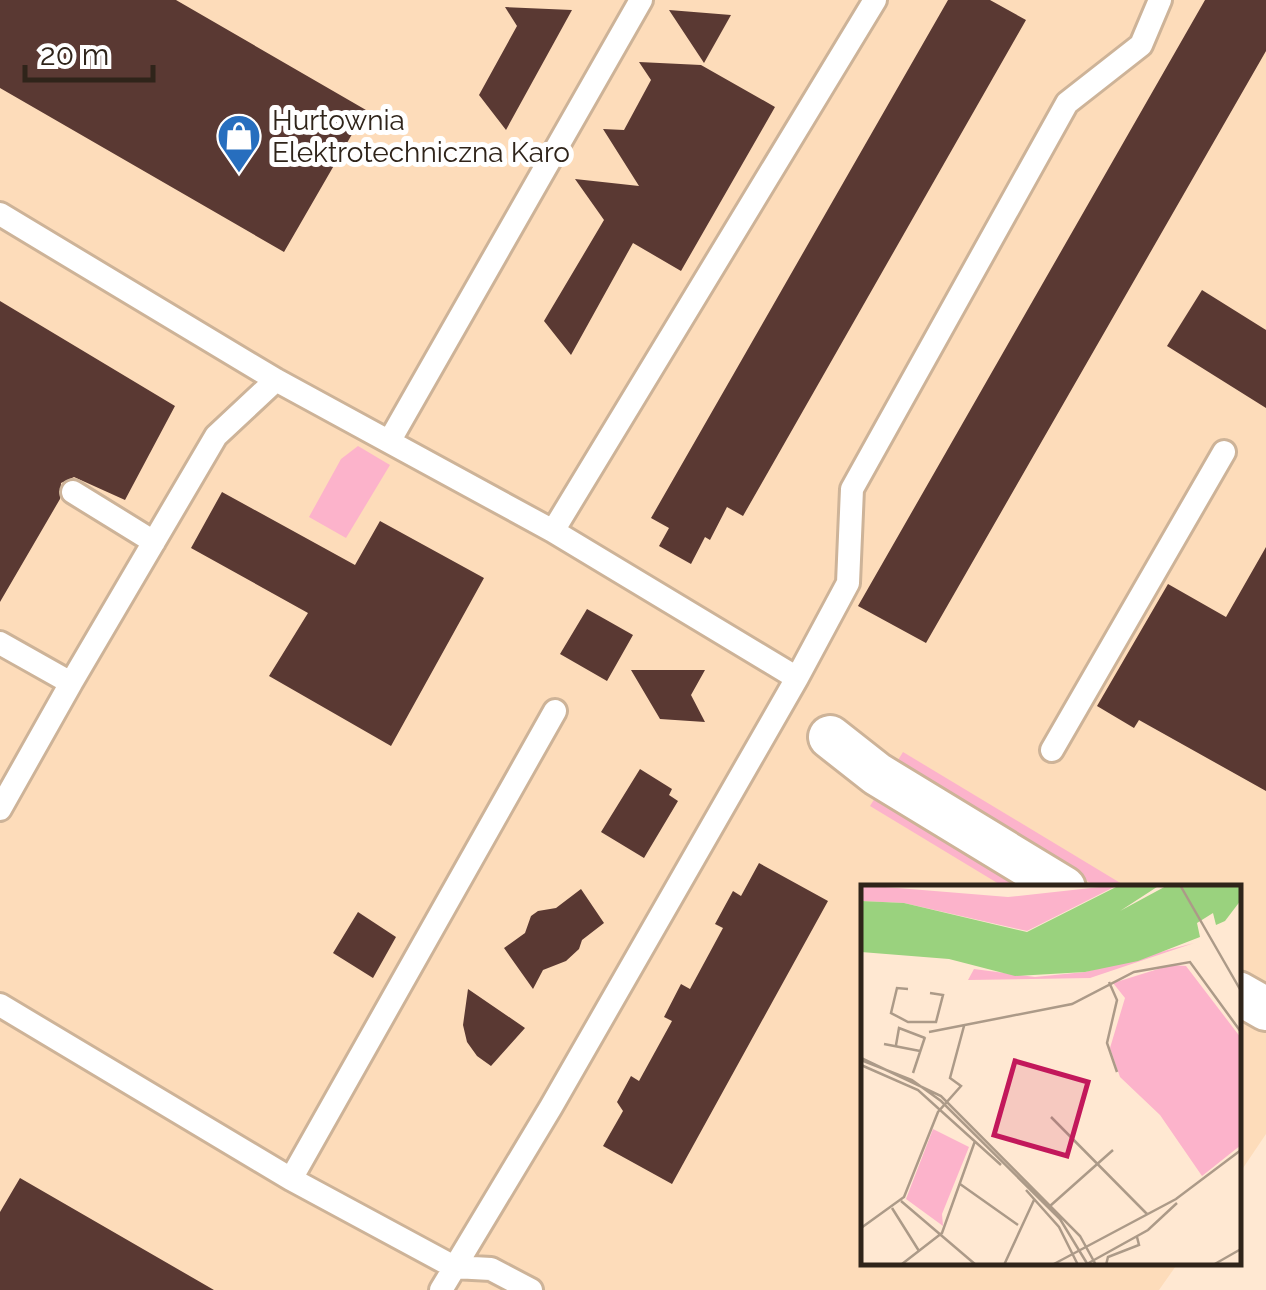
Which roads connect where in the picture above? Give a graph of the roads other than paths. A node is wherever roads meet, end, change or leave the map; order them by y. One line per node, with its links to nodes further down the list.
1 (641, 0): 6 (lane)
2 (874, 0): 9 (lane)
3 (1160, 0): 12 (lane)
4 (0, 214): 5 (lane)
5 (276, 380): 6 (lane); 10 (lane)
6 (390, 440): 9 (lane)
7 (1224, 452): 16 (lane)
8 (73, 492): 10 (lane)
9 (552, 531): 12 (lane)
10 (154, 542): 13 (lane)
11 (0, 643): 13 (lane)
12 (798, 678): 23 (lane)
13 (72, 683): 17 (lane)
14 (554, 711): 22 (lane)
15 (830, 738): 18 (street)
16 (1052, 750)
17 (0, 809)
18 (1059, 885)
19 (1241, 995): 21 (street)
20 (0, 1005): 22 (lane)
21 (1266, 1009)
22 (291, 1180): 23 (lane)
23 (454, 1268): 24 (lane); 25 (lane)
24 (441, 1290)
25 (531, 1290)

